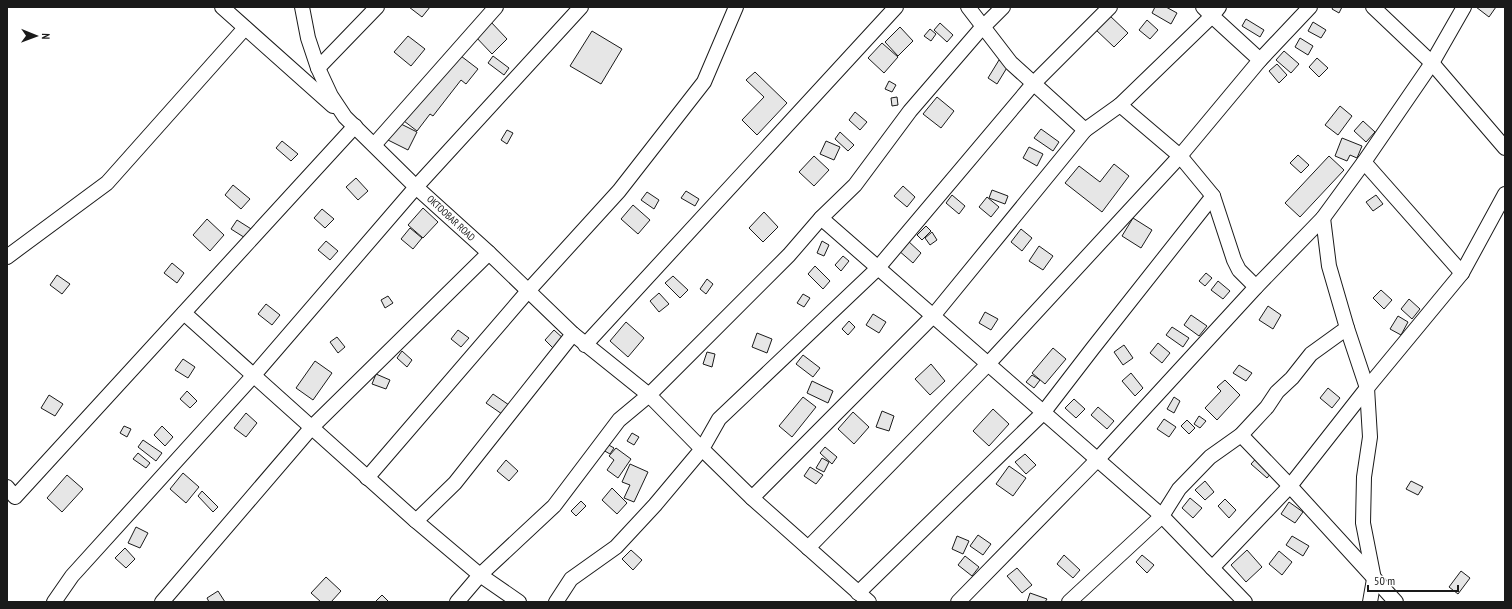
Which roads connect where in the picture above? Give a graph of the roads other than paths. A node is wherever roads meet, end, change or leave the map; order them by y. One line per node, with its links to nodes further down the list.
1 (222, 7): 16 (street)
2 (302, 7): 19 (street, OKTOOBAR ROAD)
3 (377, 7): 19 (street)
4 (496, 7): 24 (street)
5 (581, 7): 28 (street)
6 (736, 7): 38 (street)
7 (896, 7): 43 (street)
8 (968, 7): 15 (street)
9 (1004, 7): 15 (street)
10 (1110, 7): 20 (street)
11 (1310, 7): 17 (street)
12 (1373, 7): 18 (street)
13 (1464, 7): 18 (street)
14 (1211, 10): 17 (street); 21 (street)
15 (983, 27): 20 (street); 31 (street)
16 (245, 28): 22 (street); 34 (street)
17 (1260, 60): 26 (street)
18 (1432, 63): 25 (street); 27 (street)
19 (318, 68): 22 (street, OKTOOBAR ROAD)
20 (1033, 84): 23 (street); 35 (street)
21 (1120, 105): 23 (street); 26 (street)
22 (350, 121): 24 (street, OKTOOBAR ROAD); 39 (street)
23 (1085, 130): 40 (street)
24 (374, 145): 28 (street, OKTOOBAR ROAD)
25 (1505, 148)
26 (1180, 156): 30 (street); 44 (street)
27 (1364, 162): 32 (street); 36 (street)
28 (416, 187): 33 (street, OKTOOBAR ROAD); 45 (street)
29 (1505, 194): 36 (street)
30 (1213, 196): 37 (street); 48 (street)
31 (820, 218): 35 (street); 47 (street)
32 (1324, 218): 37 (street); 41 (street)
33 (489, 253): 38 (street, OKTOOBAR ROAD); 49 (street)
34 (7, 257)
35 (877, 269): 40 (street); 51 (street)
36 (1462, 273): 46 (street)
37 (1256, 287): 52 (street)
38 (528, 291): 42 (street, OKTOOBAR ROAD); 53 (street)
39 (184, 312): 45 (street); 55 (street)
40 (933, 316): 44 (street); 56 (street)
41 (1347, 328): 46 (street); 50 (street)
42 (573, 334): 43 (street, OKTOOBAR ROAD); 58 (street)
43 (585, 345): 47 (street, OKTOOBAR ROAD)
44 (988, 364): 48 (street); 59 (street)
45 (254, 375): 49 (street); 64 (street)
46 (1367, 388): 54 (street); 62 (street)
47 (649, 395): 51 (street, OKTOOBAR ROAD); 61 (street)
48 (1043, 413): 52 (street); 63 (street)
49 (312, 428): 53 (street); 65 (street)
50 (1240, 435): 54 (street); 57 (street)
51 (702, 449): 56 (street, OKTOOBAR ROAD); 68 (street)
52 (1097, 460): 57 (street); 70 (street)
53 (367, 478): 58 (street)
54 (1290, 486): 60 (street); 62 (street)
55 (7, 487)
56 (752, 498): 59 (street, OKTOOBAR ROAD)
57 (1162, 516): 60 (street); 71 (street)
58 (416, 521): 61 (street)
59 (808, 548): 63 (street, OKTOOBAR ROAD)
60 (1212, 568): 72 (street)
61 (480, 575): 66 (street); 67 (street)
62 (1374, 579): 73 (street); 74 (street)
63 (858, 593): 69 (street, OKTOOBAR ROAD)
64 (54, 602)
65 (162, 602)
66 (457, 602)
67 (519, 602)
68 (556, 602)
69 (869, 602)
70 (958, 602)
71 (1069, 602)
72 (1245, 602)
73 (1370, 602)
74 (1396, 602)

